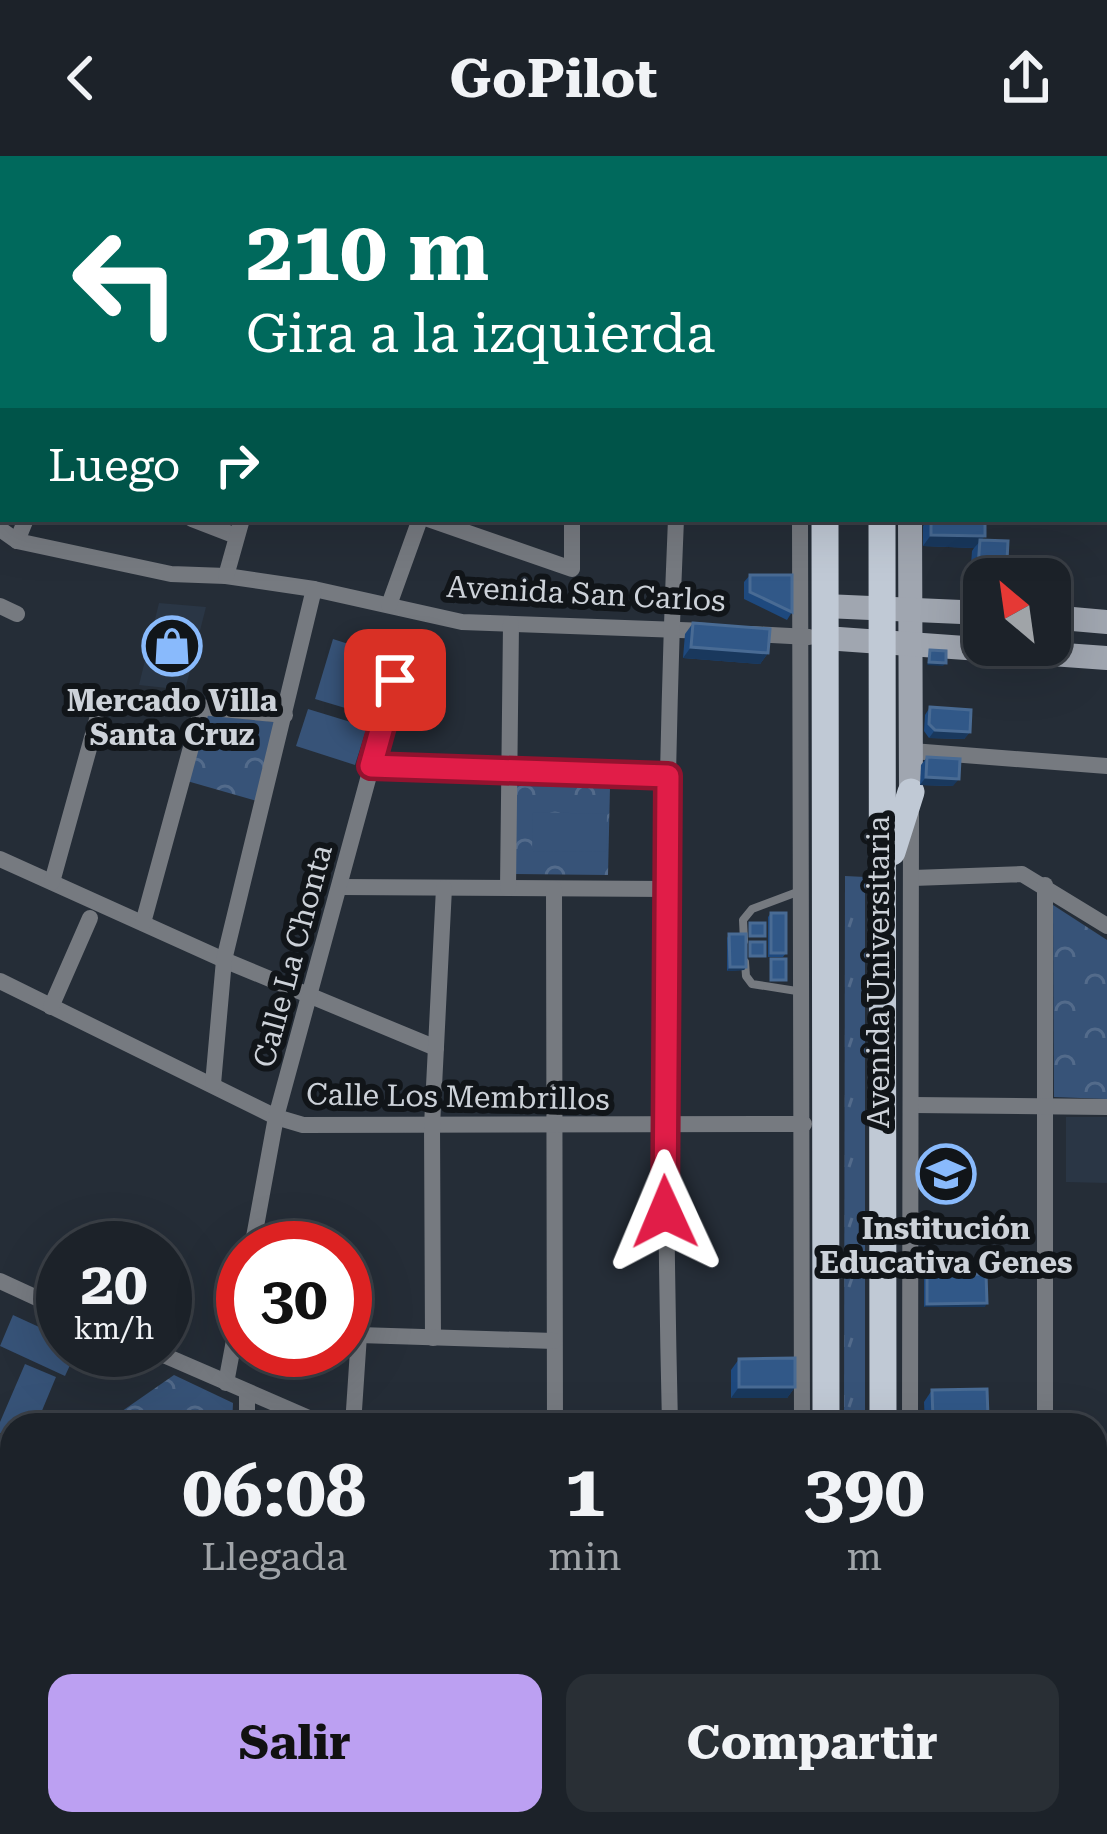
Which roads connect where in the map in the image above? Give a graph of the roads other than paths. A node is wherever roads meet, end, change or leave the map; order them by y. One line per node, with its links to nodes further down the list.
1 (25, 522): 12 (street)
2 (423, 522): 17 (street)
3 (433, 522): 4 (street)
4 (572, 522)
5 (676, 522): 23 (street)
6 (801, 522): 16 (street, Avenida Universitaria)
7 (825, 522): 16 (main road, Avenida Universitaria)
8 (882, 522): 18 (main road, Avenida Universitaria)
9 (909, 522): 18 (street, Avenida Universitaria)
10 (239, 527): 14 (street)
11 (0, 530): 12 (street, Avenida San Carlos)
12 (17, 541): 14 (street, Avenida San Carlos)
13 (870, 574): 18 (lane)
14 (226, 576): 15 (street, Avenida San Carlos)
15 (314, 589): 17 (street, Avenida San Carlos); 30 (street)
16 (826, 602): 18 (street); 25 (main road, Avenida Universitaria)
17 (389, 605): 22 (street, Avenida San Carlos)
18 (888, 607): 19 (street); 24 (main road, Avenida Universitaria); 26 (street, Avenida Universitaria)
19 (963, 612)
20 (1071, 619): 21 (street)
21 (1107, 622)
22 (511, 624): 23 (street, Avenida San Carlos); 34 (street)
23 (671, 629): 25 (street, Avenida San Carlos); 35 (street)
24 (876, 641): 25 (street, Avenida San Carlos); 26 (street, Avenida San Carlos); 39 (main road, Avenida Universitaria); 57 (lane)
25 (826, 643): 47 (street, Avenida Universitaria); 82 (main road, Avenida Universitaria)
26 (911, 644): 27 (street, Avenida San Carlos); 31 (street, Avenida Universitaria)
27 (1107, 658)
28 (395, 680): 32 (street, Calle La Chonta)
29 (202, 707): 30 (street); 40 (street); 49 (street)
30 (285, 715): 51 (street)
31 (912, 751): 33 (street); 36 (street, Avenida Universitaria)
32 (371, 766): 34 (street); 42 (street, Calle La Chonta)
33 (1107, 766)
34 (511, 771): 35 (street); 44 (street)
35 (668, 776): 46 (street)
36 (911, 792): 38 (street, Avenida Universitaria); 39 (main road)
37 (0, 859): 40 (street)
38 (913, 878): 41 (street); 59 (street, Avenida Universitaria)
39 (884, 879): 83 (main road, Avenida Universitaria)
40 (52, 882): 49 (street)
41 (1045, 885): 50 (street); 60 (street)
42 (340, 887): 43 (street); 54 (street, Calle La Chonta)
43 (444, 888): 44 (street); 56 (street)
44 (508, 888): 45 (street)
45 (554, 889): 46 (street); 64 (street)
46 (667, 889): 66 (street)
47 (802, 890): 53 (street, Avenida Universitaria); 53 (lane)
48 (90, 918): 55 (street)
49 (143, 923): 51 (street)
50 (1107, 926)
51 (224, 960): 54 (street); 58 (street)
52 (0, 981): 55 (street, Calle Los Membrillos)
53 (804, 992): 63 (street, Avenida Universitaria)
54 (310, 996): 56 (street); 62 (street, Calle La Chonta)
55 (51, 1007): 58 (street, Calle Los Membrillos)
56 (436, 1048): 65 (street)
57 (871, 1070)
58 (213, 1084): 62 (street, Calle Los Membrillos)
59 (913, 1105): 60 (street); 84 (street, Avenida Universitaria)
60 (1046, 1106): 61 (street); 85 (street)
61 (1107, 1107)
62 (276, 1117): 65 (street, Calle Los Membrillos); 67 (street, Calle La Chonta)
63 (804, 1124): 66 (street, Calle Los Membrillos); 81 (street, Avenida Universitaria)
64 (554, 1125): 65 (street, Calle Los Membrillos); 66 (street, Calle Los Membrillos); 71 (street)
65 (432, 1126): 70 (street)
66 (664, 1127): 80 (street)
67 (256, 1221)
68 (0, 1281): 69 (street)
69 (36, 1298)
70 (433, 1338): 71 (street); 78 (street)
71 (554, 1341): 79 (street)
72 (192, 1368): 74 (street)
73 (227, 1377): 74 (street)
74 (226, 1383): 75 (street)
75 (248, 1392): 76 (street); 77 (street)
76 (247, 1413)
77 (297, 1413)
78 (353, 1413)
79 (554, 1413)
80 (670, 1413)
81 (802, 1413)
82 (826, 1413)
83 (883, 1413)
84 (910, 1413)
85 (1045, 1413)

